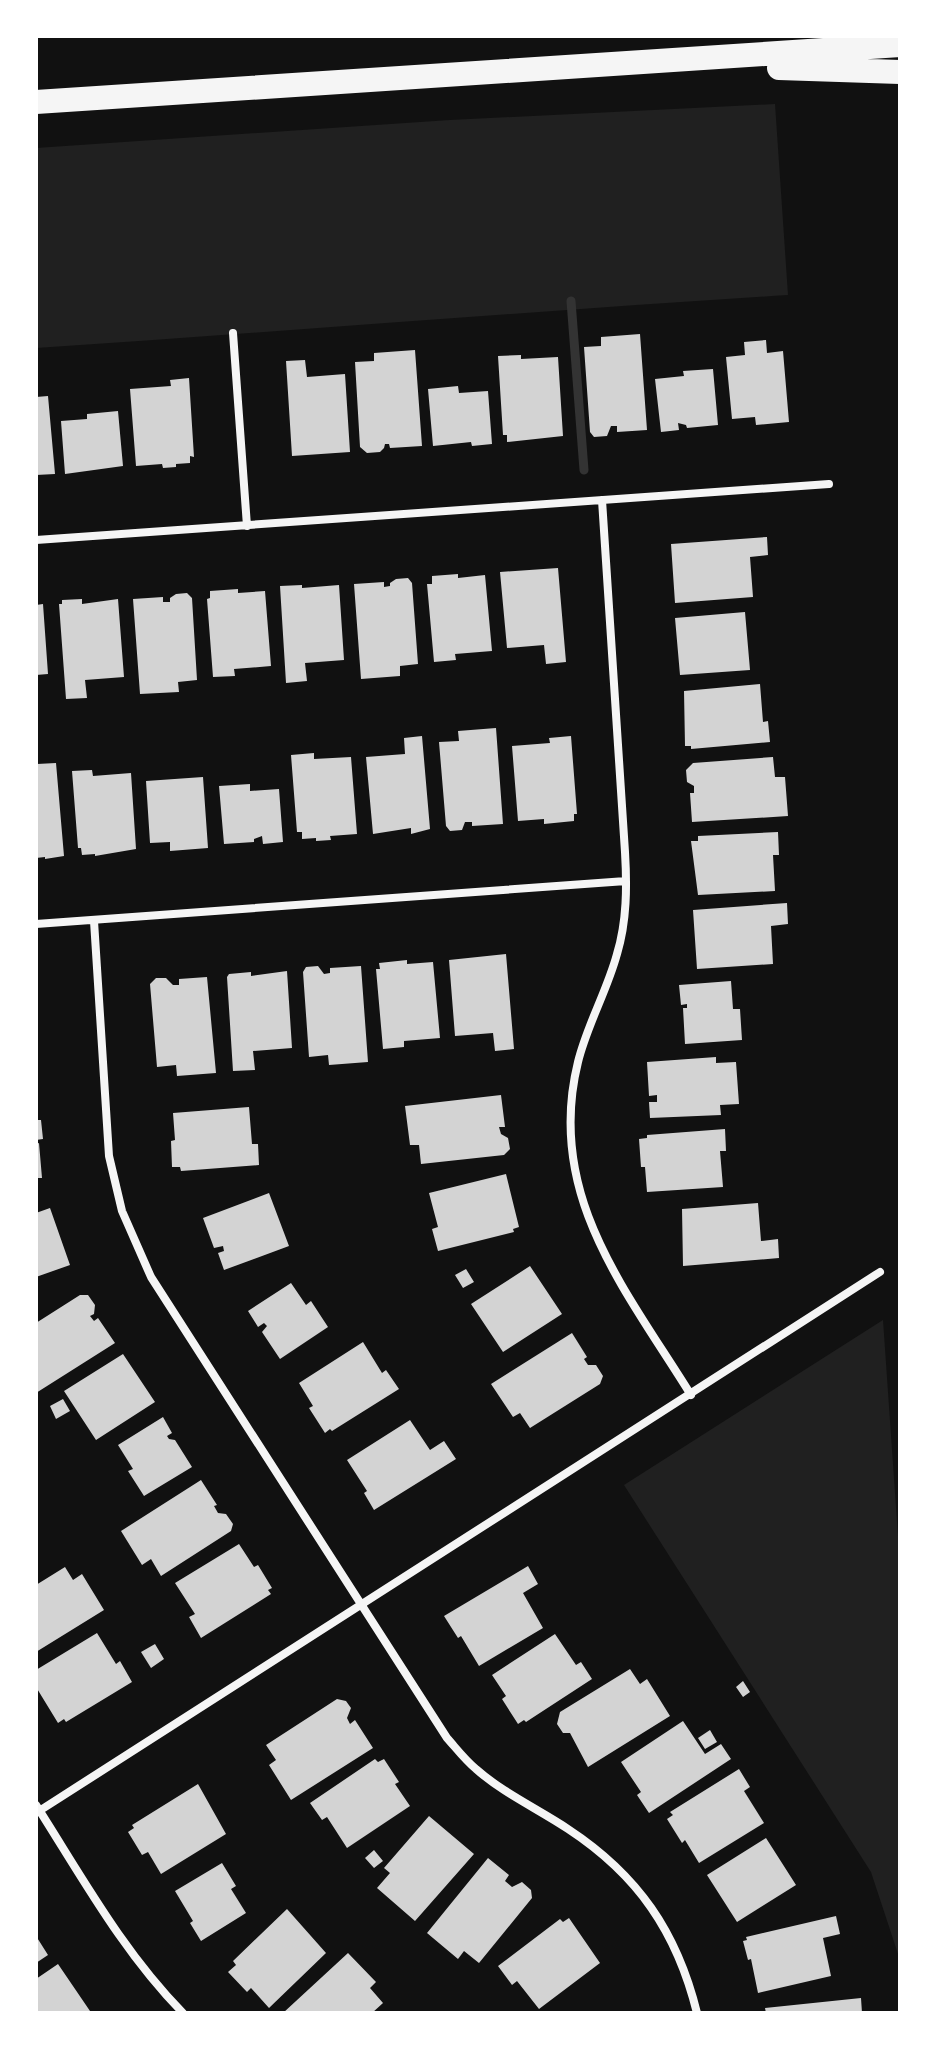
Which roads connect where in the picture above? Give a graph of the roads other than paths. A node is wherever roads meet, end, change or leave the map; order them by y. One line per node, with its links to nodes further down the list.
1 (900, 45): 2 (highway)
2 (545, 68): 3 (highway); 4 (highway)
3 (900, 72)
4 (36, 102)
5 (233, 333): 8 (street)
6 (829, 484): 7 (street)
7 (602, 500): 8 (street); 10 (street)
8 (247, 526): 9 (street)
9 (36, 540)
10 (626, 881): 11 (street); 14 (street)
11 (94, 921): 12 (street); 15 (street)
12 (36, 924)
13 (880, 1272): 14 (street)
14 (691, 1395): 15 (street)
15 (362, 1606): 16 (street); 18 (street)
16 (37, 1810): 17 (street)
17 (183, 2013)
18 (697, 2013)

